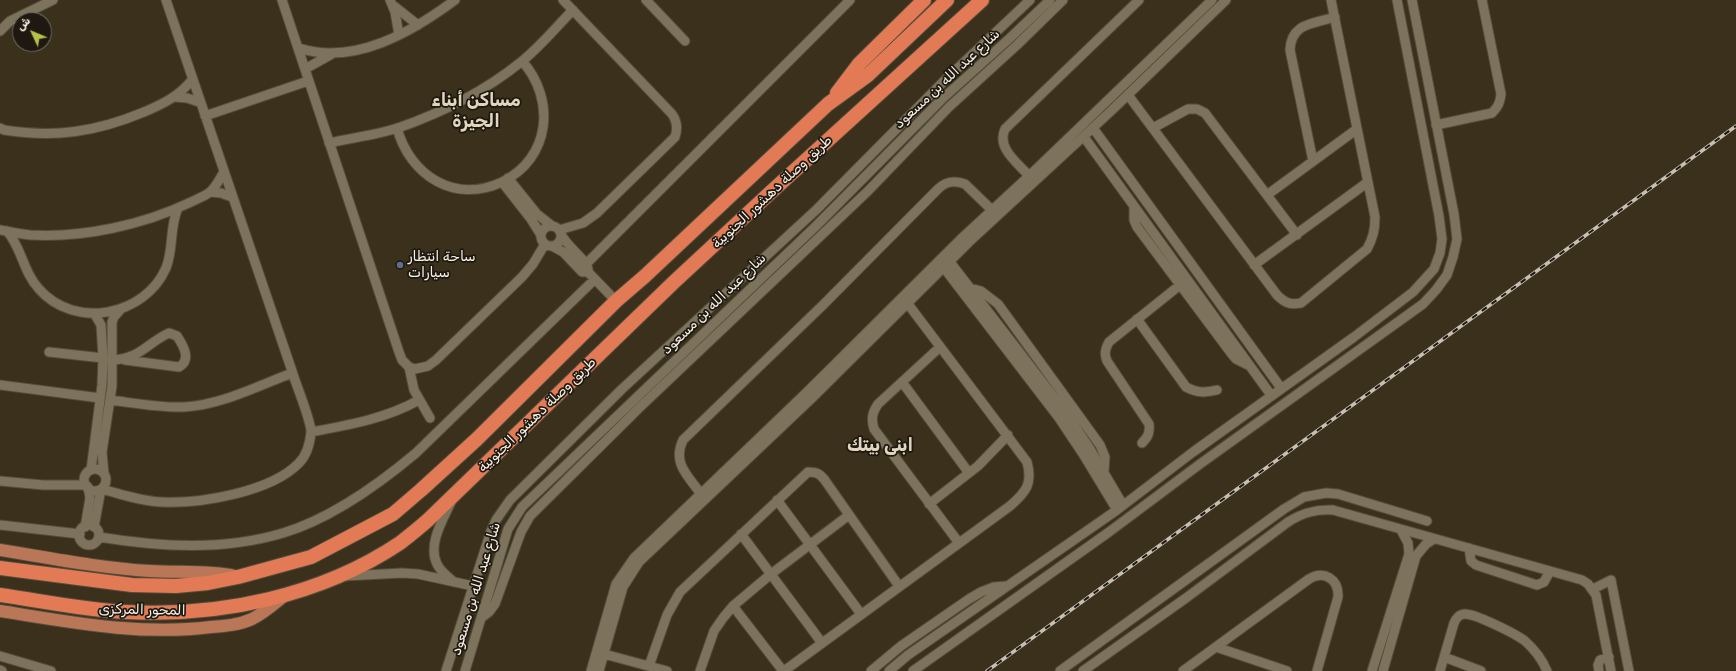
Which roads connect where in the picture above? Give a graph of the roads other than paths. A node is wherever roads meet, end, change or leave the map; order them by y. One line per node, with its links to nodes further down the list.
1 (53, 0): 25 (street)
2 (166, 0): 35 (street)
3 (282, 0): 29 (street)
4 (455, 0): 24 (street)
5 (563, 0): 22 (street)
6 (646, 0): 27 (street)
7 (850, 0): 78 (street)
8 (924, 0): 41 (highway)
9 (947, 0): 41 (highway, طريق وصلة دهشور الجنوبية)
10 (982, 0): 125 (highway, طريق وصلة دهشور الجنوبية)
11 (1030, 0): 111 (street, شارع عبد الله بن مسعود)
12 (1050, 0): 28 (street, شارع عبد الله بن مسعود)
13 (1063, 0): 28 (street)
14 (1139, 0): 56 (street)
15 (1212, 0): 42 (street)
16 (1226, 0): 37 (street)
17 (1331, 0): 23 (street)
18 (1397, 0): 32 (street)
19 (1412, 0): 31 (street)
20 (1482, 0): 46 (street)
21 (391, 3): 24 (street); 26 (street)
22 (573, 10): 33 (street); 69 (street)
23 (1335, 17): 50 (street); 54 (street)
24 (418, 25): 26 (street)
25 (0, 31)
26 (399, 35): 30 (street)
27 (685, 41)
28 (1013, 42): 39 (street, شارع عبد الله بن مسعود); 43 (street)
29 (299, 48): 30 (street); 34 (street)
30 (333, 53): 34 (street)
31 (1422, 55): 32 (street); 46 (street)
32 (1408, 57): 90 (street)
33 (522, 61): 47 (street); 57 (street)
34 (305, 69): 36 (street)
35 (192, 80): 38 (street); 40 (street)
36 (308, 81): 45 (street); 53 (street)
37 (1128, 95): 44 (street); 49 (street)
38 (175, 97): 40 (street); 51 (street)
39 (942, 99): 43 (street); 64 (street, شارع عبد الله بن مسعود)
40 (199, 102): 45 (street)
41 (828, 104): 83 (highway, طريق وصلة دهشور الجنوبية)
42 (1104, 104): 44 (street); 56 (street)
43 (949, 107): 67 (street)
44 (1111, 111): 48 (street)
45 (205, 116): 55 (street)
46 (1436, 125): 92 (street)
47 (396, 128): 53 (street); 57 (street)
48 (1093, 128): 52 (street); 101 (street)
49 (1153, 128): 60 (street); 77 (street)
50 (1358, 129): 54 (street); 58 (street)
51 (1, 130)
52 (1084, 136): 62 (street); 65 (street)
53 (329, 143): 97 (street)
54 (1313, 162): 60 (street)
55 (224, 172): 59 (street); 61 (street)
56 (1029, 176): 65 (street)
57 (505, 180): 69 (street); 73 (street)
58 (1368, 182): 72 (street); 77 (street)
59 (210, 192): 61 (street); 63 (street)
60 (1267, 195): 72 (street)
61 (232, 197): 98 (street)
62 (1134, 206): 81 (street); 96 (street)
63 (178, 208): 66 (street); 68 (street)
64 (832, 210): 67 (street); 75 (street, شارع عبد الله بن مسعود)
65 (995, 213): 76 (street); 82 (street); 124 (street)
66 (154, 216): 68 (street); 71 (street)
67 (840, 218): 79 (street)
68 (171, 229): 85 (street)
69 (557, 230): 73 (street); 73 (street); 78 (street)
70 (3, 231): 71 (street); 74 (street)
71 (30, 234): 74 (street)
72 (1297, 234): 77 (street)
73 (546, 242): 78 (street); 97 (street)
74 (19, 252): 87 (street)
75 (780, 260): 79 (street); 86 (street, شارع عبد الله بن مسعود)
76 (947, 265): 82 (street); 128 (street); 128 (street)
77 (1254, 265)
78 (587, 268): 80 (street)
79 (787, 268): 88 (street)
80 (595, 279): 83 (street); 139 (street)
81 (1180, 285): 89 (street); 96 (street)
82 (916, 290): 84 (street); 115 (street)
83 (616, 301): 147 (highway, طريق وصلة دهشور الجنوبية)
84 (908, 304): 91 (street); 115 (street)
85 (121, 309): 87 (street); 94 (street)
86 (727, 310): 88 (street); 107 (street, شارع عبد الله بن مسعود)
87 (94, 313): 94 (street)
88 (734, 317): 109 (street)
89 (1137, 319): 102 (street); 113 (street)
90 (1354, 337): 92 (street); 101 (street)
91 (940, 347): 99 (street); 112 (street)
92 (1362, 348): 117 (street)
93 (49, 352): 94 (street)
94 (108, 359): 95 (street); 104 (street); 105 (street)
95 (125, 360): 95 (street)
96 (1250, 366): 103 (street)
97 (409, 367): 106 (street)
98 (292, 373): 105 (street); 110 (street)
99 (902, 382): 119 (street); 127 (street)
100 (0, 385): 104 (street)
101 (1281, 388): 103 (street)
102 (1217, 390)
103 (1271, 396): 116 (street)
104 (100, 398): 118 (street)
105 (110, 400): 120 (street)
106 (419, 400): 108 (street); 110 (street)
107 (616, 416): 109 (street); 114 (street, شارع عبد الله بن مسعود)
108 (430, 418)
109 (624, 423): 166 (street)
110 (311, 432): 123 (street)
111 (576, 434): 114 (street); 155 (street, شارع عبد الله بن مسعود)
112 (1008, 435): 119 (street); 141 (street)
113 (1142, 443)
114 (586, 444): 166 (street, شارع عبد الله بن مسعود)
115 (751, 451): 124 (street); 132 (street)
116 (1192, 452): 117 (street); 128 (street)
117 (1200, 464): 143 (street)
118 (91, 470): 120 (street); 122 (street)
119 (969, 473): 127 (street)
120 (104, 474): 123 (street)
121 (0, 481): 122 (street)
122 (87, 486): 123 (street); 135 (street)
123 (101, 489): 135 (street)
124 (701, 494): 132 (street)
125 (454, 495): 151 (highway, طريق وصلة دهشور الجنوبية); 153 (street)
126 (777, 500): 130 (street); 138 (street); 142 (street)
127 (929, 504): 141 (street)
128 (1120, 507): 137 (street)
129 (1387, 509): 131 (street); 134 (street); 154 (street)
130 (849, 515): 142 (street); 156 (street)
131 (1427, 521)
132 (675, 524): 162 (street)
133 (0, 525): 135 (street)
134 (1382, 525): 136 (street); 160 (street)
135 (86, 529): 139 (street); 139 (street)
136 (1401, 530): 140 (street); 146 (street)
137 (1083, 533): 143 (street); 157 (street)
138 (741, 534): 150 (street); 177 (street)
139 (99, 538)
140 (1434, 539): 144 (street); 146 (street)
141 (959, 543): 156 (street)
142 (809, 544): 150 (street); 165 (street)
143 (1090, 545): 188 (street)
144 (1469, 548): 149 (street); 149 (street)
145 (0, 550): 152 (main road)
146 (1413, 555): 194 (street); 195 (street)
147 (280, 566): 152 (highway, المحور المركزى)
148 (0, 568): 152 (highway, المحور المركزى)
149 (1550, 571): 158 (street)
150 (771, 574): 163 (street); 169 (street)
151 (336, 576): 153 (street); 161 (highway, طريق وصلة دهشور الجنوبية)
152 (238, 577)
153 (455, 583): 155 (street)
154 (1182, 583): 160 (street); 167 (street)
155 (473, 586): 179 (street, شارع عبد الله بن مسعود)
156 (899, 586): 165 (street)
157 (1008, 586): 170 (street); 173 (street)
158 (1593, 589): 176 (street); 201 (street)
159 (0, 595): 161 (highway, المحور المركزى)
160 (1191, 595): 168 (street)
161 (284, 596): 164 (main road, طريق وصلة دهشور الجنوبية)
162 (615, 602): 172 (street); 181 (street)
163 (733, 606): 184 (street); 185 (street)
164 (0, 611)
165 (861, 614): 169 (street)
166 (481, 618): 180 (street, شارع عبد الله بن مسعود)
167 (1127, 623): 168 (street); 189 (street)
168 (1134, 635): 190 (street)
169 (822, 643): 185 (street)
170 (901, 646): 173 (street); 186 (street)
171 (1216, 647): 191 (street); 192 (street); 193 (street)
172 (604, 654): 177 (street); 182 (street)
173 (908, 655): 187 (street)
174 (0, 656): 178 (street)
175 (1444, 657): 196 (street); 197 (street); 198 (street)
176 (1609, 657): 199 (street); 200 (street)
177 (649, 666): 183 (street)
178 (51, 671)
179 (446, 671)
180 (465, 671)
181 (591, 671)
182 (599, 671)
183 (667, 671)
184 (700, 671)
185 (783, 671)
186 (871, 671)
187 (889, 671)
188 (913, 671)
189 (1060, 671)
190 (1083, 671)
191 (1183, 671)
192 (1287, 671)
193 (1316, 671)
194 (1372, 671)
195 (1383, 671)
196 (1440, 671)
197 (1481, 671)
198 (1547, 671)
199 (1599, 671)
200 (1611, 671)
201 (1629, 671)

